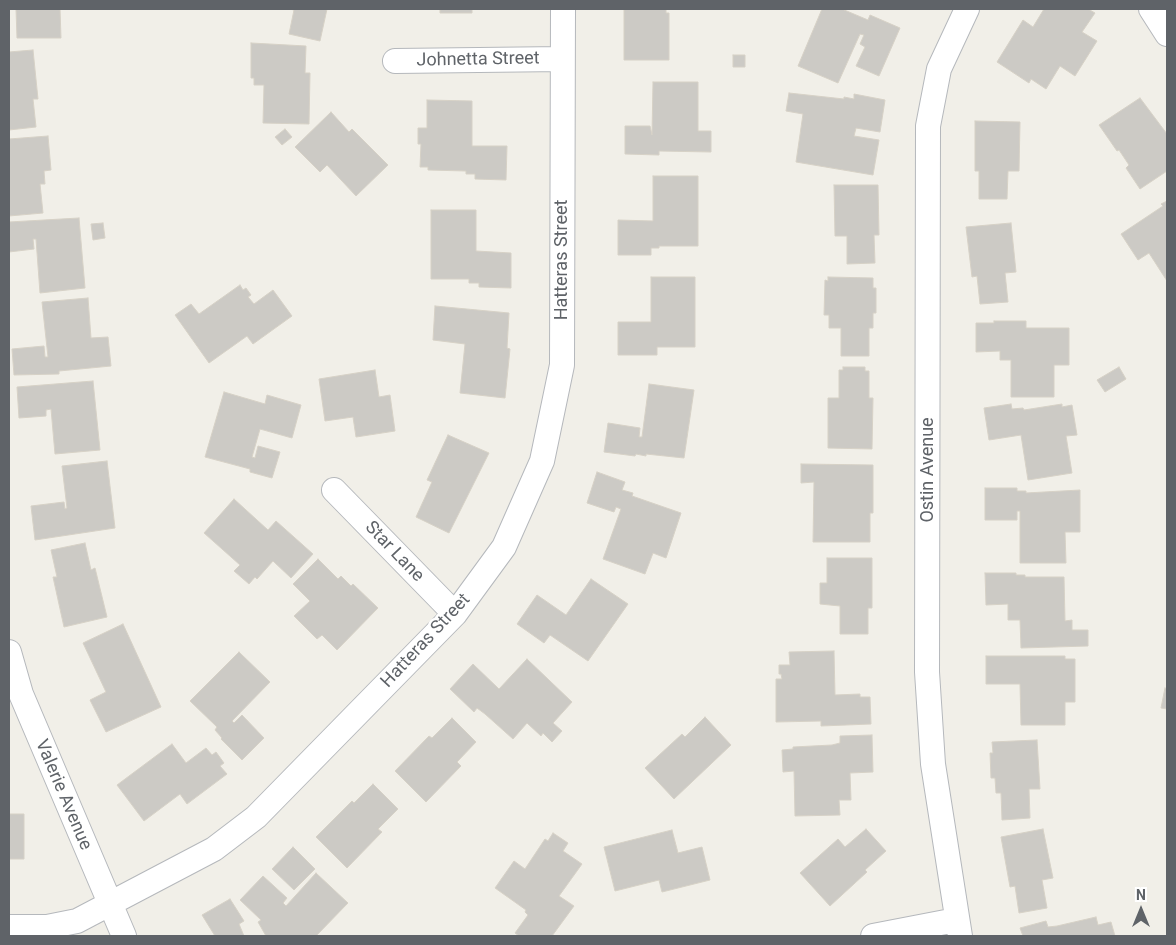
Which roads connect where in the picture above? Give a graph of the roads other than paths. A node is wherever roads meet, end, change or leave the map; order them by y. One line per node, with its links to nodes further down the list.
1 (563, 9): 5 (street, Hatteras Street)
2 (967, 9): 12 (street, Ostin Avenue)
3 (1151, 9): 4 (street)
4 (1167, 34)
5 (562, 60): 6 (street, Johnetta Street); 8 (street, Hatteras Street)
6 (394, 61)
7 (334, 490): 8 (street, Star Lane)
8 (455, 614): 10 (street, Hatteras Street)
9 (9, 652): 10 (street, Valerie Avenue)
10 (110, 904): 11 (street, Hatteras Street); 13 (street, Valerie Avenue)
11 (9, 927)
12 (958, 928): 14 (street)
13 (124, 936)
14 (873, 936)

